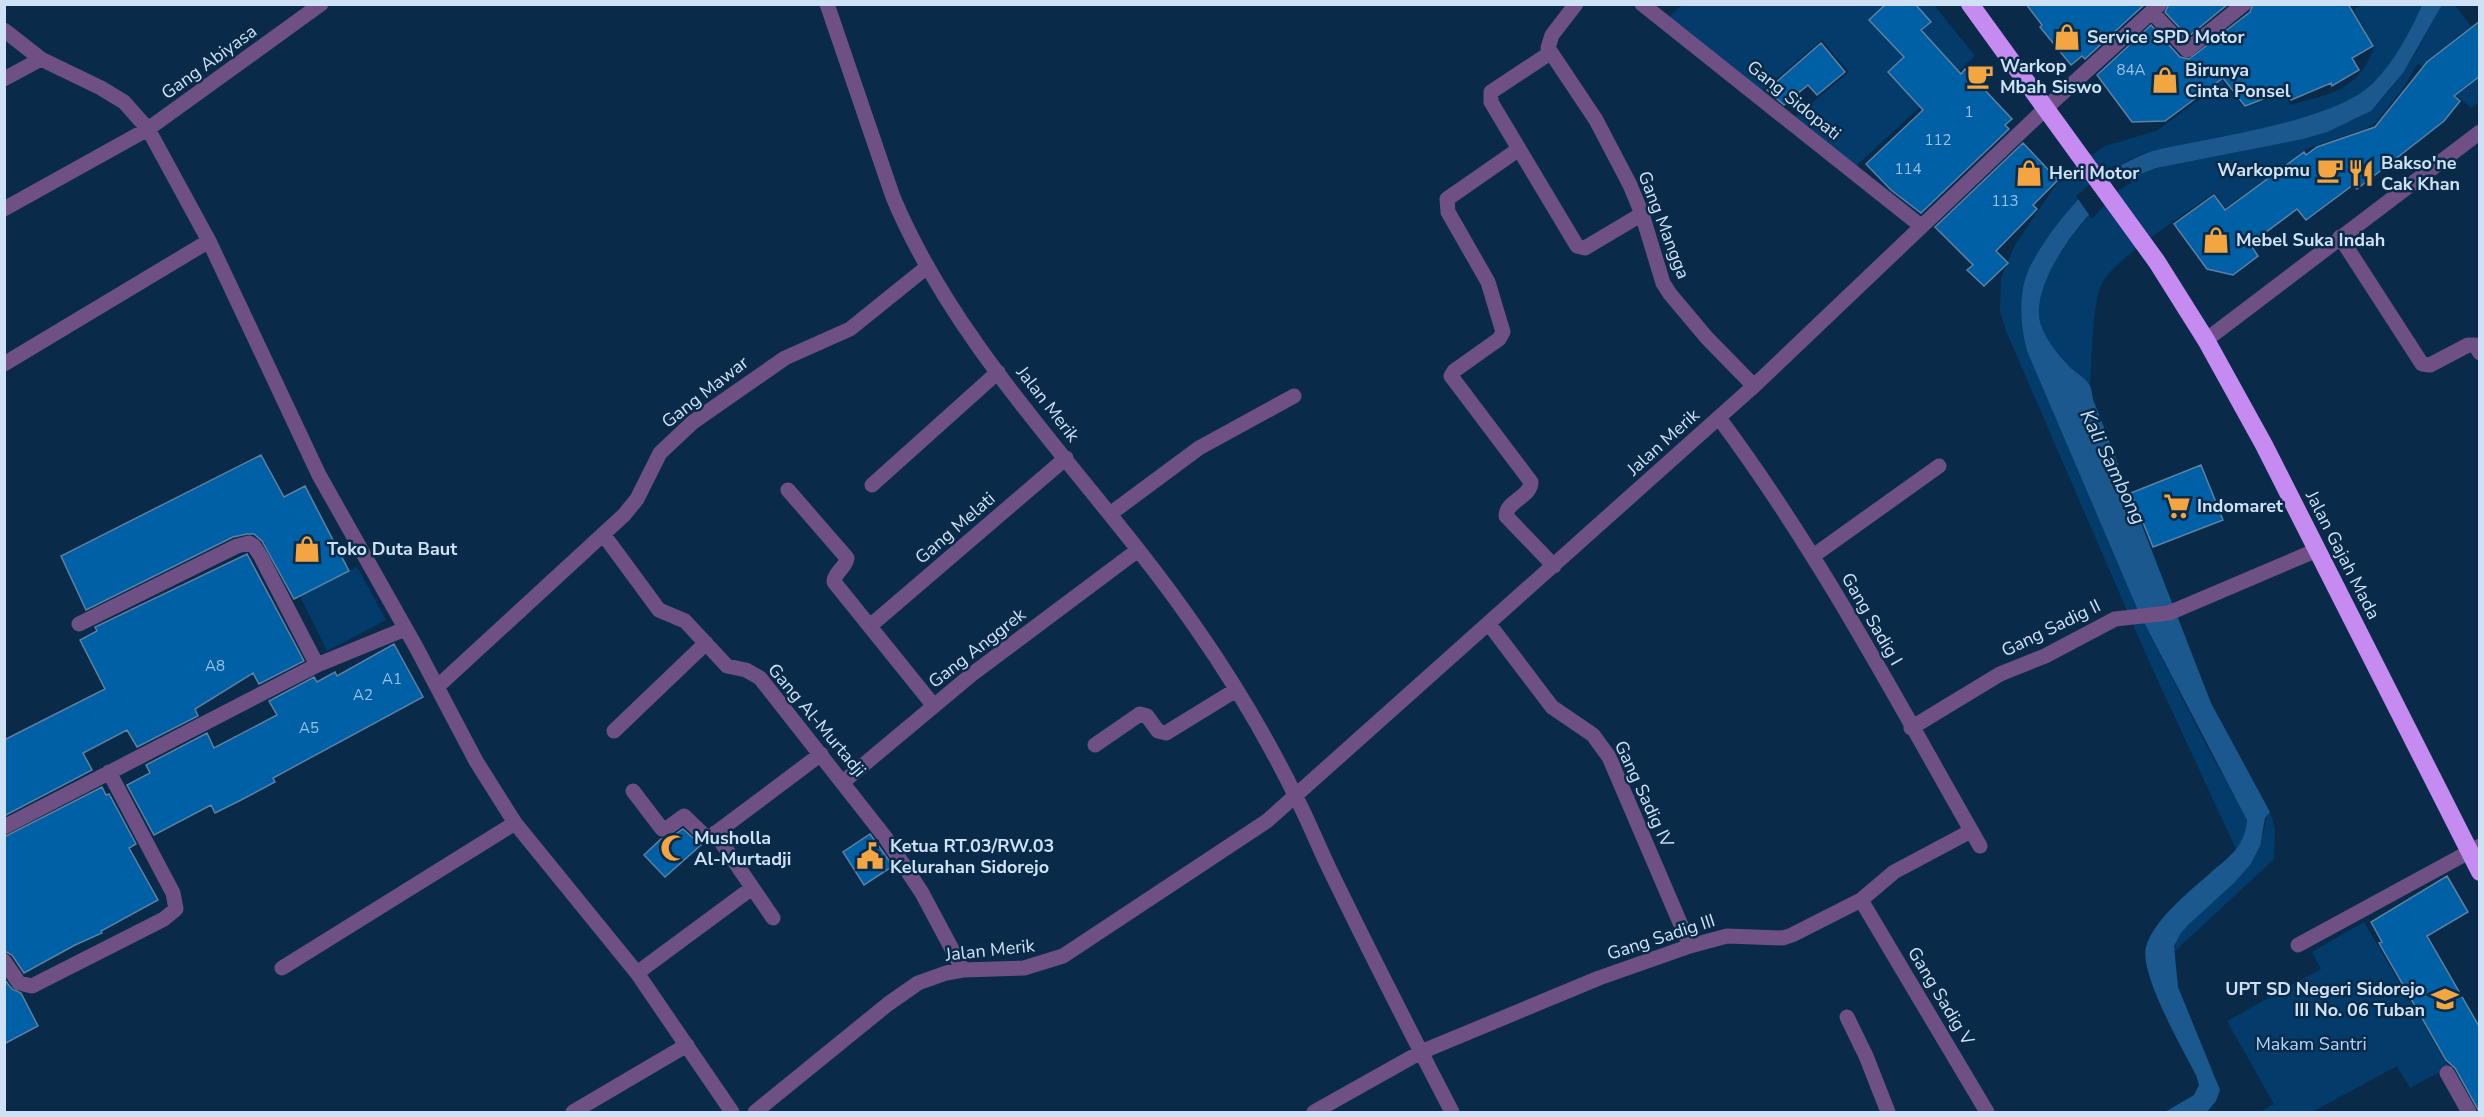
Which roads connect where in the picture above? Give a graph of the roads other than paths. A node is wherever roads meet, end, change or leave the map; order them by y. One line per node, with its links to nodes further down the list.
1 (321, 4): 13 (street, Gang Abiyasa)
2 (827, 4): 21 (street, Jalan Merik)
3 (1576, 4): 9 (street)
4 (1642, 4): 18 (street, Gang Sidopati)
5 (1970, 4): 12 (highway, Jalan Gajah Mada)
6 (2244, 4): 7 (street)
7 (2156, 8): 12 (street, Jalan Merik)
8 (4, 30): 10 (street)
9 (1550, 52): 15 (street); 17 (street, Gang Mangga)
10 (41, 59): 11 (street); 13 (street)
11 (4, 79)
12 (2046, 108): 18 (street, Jalan Merik); 22 (highway, Jalan Gajah Mada)
13 (148, 129): 16 (street, Gang Abiyasa); 20 (street)
14 (2480, 132): 19 (street)
15 (1519, 149): 17 (street); 38 (street)
16 (4, 209)
17 (1642, 214): 26 (street, Gang Mangga)
18 (1921, 226): 26 (street, Jalan Merik)
19 (2340, 237): 22 (street); 23 (street)
20 (209, 241): 24 (street); 42 (street)
21 (927, 267): 25 (street, Jalan Merik); 34 (street, Gang Mawar)
22 (2206, 340): 36 (highway, Jalan Gajah Mada)
23 (2479, 352)
24 (4, 364)
25 (998, 372): 29 (street, Jalan Merik); 31 (street)
26 (1754, 386): 28 (street, Jalan Merik)
27 (1294, 396): 33 (street)
28 (1719, 418): 37 (street, Gang Sadig I); 38 (street, Jalan Merik)
29 (1066, 458): 33 (street, Jalan Merik); 41 (street, Gang Melati)
30 (1939, 466): 37 (street)
31 (872, 485)
32 (788, 490): 41 (street)
33 (1110, 514): 35 (street, Jalan Merik)
34 (603, 534): 43 (street, Gang Al-Murtadji); 45 (street, Gang Mawar)
35 (1138, 550): 46 (street, Jalan Merik); 47 (street, Gang Anggrek)
36 (2317, 550): 48 (street, Gang Sadig II); 61 (highway, Jalan Gajah Mada)
37 (1813, 556): 48 (street, Gang Sadig I)
38 (1554, 566): 40 (street, Jalan Merik)
39 (79, 624): 44 (street)
40 (1489, 624): 55 (street, Jalan Merik); 67 (street, Gang Sadig IV)
41 (870, 626): 47 (street)
42 (405, 629): 44 (street); 45 (street)
43 (706, 643): 49 (street); 51 (street, Gang Al-Murtadji)
44 (317, 664): 52 (street)
45 (437, 687): 56 (street)
46 (1236, 690): 50 (street); 55 (street, Jalan Merik)
47 (934, 706): 53 (street, Gang Anggrek)
48 (1911, 728): 58 (street, Gang Sadig I)
49 (614, 731)
50 (1095, 744)
51 (820, 754): 53 (street, Gang Al-Murtadji); 59 (street)
52 (109, 772): 57 (street); 68 (street)
53 (843, 782): 70 (street, Gang Al-Murtadji)
54 (633, 791): 59 (street)
55 (1296, 796): 70 (street, Jalan Merik); 74 (street, Jalan Merik)
56 (515, 823): 69 (street); 71 (street)
57 (4, 827)
58 (1971, 831): 60 (street, Gang Sadig I); 64 (street, Gang Sadig III)
59 (715, 833): 63 (street)
60 (1980, 846)
61 (2474, 848): 62 (highway, Jalan Gajah Mada); 66 (street)
62 (2480, 872)
63 (752, 888): 65 (street); 71 (street)
64 (1861, 900): 67 (street, Gang Sadig III); 82 (street, Gang Sadig V)
65 (773, 918)
66 (2298, 945)
67 (1690, 946): 74 (street, Gang Sadig III)
68 (4, 962)
69 (282, 968)
70 (963, 970): 78 (street, Jalan Merik)
71 (637, 973): 73 (street)
72 (1846, 1017): 81 (street)
73 (687, 1045): 76 (street); 77 (street)
74 (1421, 1052): 79 (street, Gang Sadig III); 80 (street, Jalan Merik)
75 (2447, 1073): 83 (street)
76 (573, 1113)
77 (732, 1113)
78 (755, 1113)
79 (1314, 1113)
80 (1452, 1113)
81 (1888, 1113)
82 (1987, 1113)
83 (2469, 1113)

